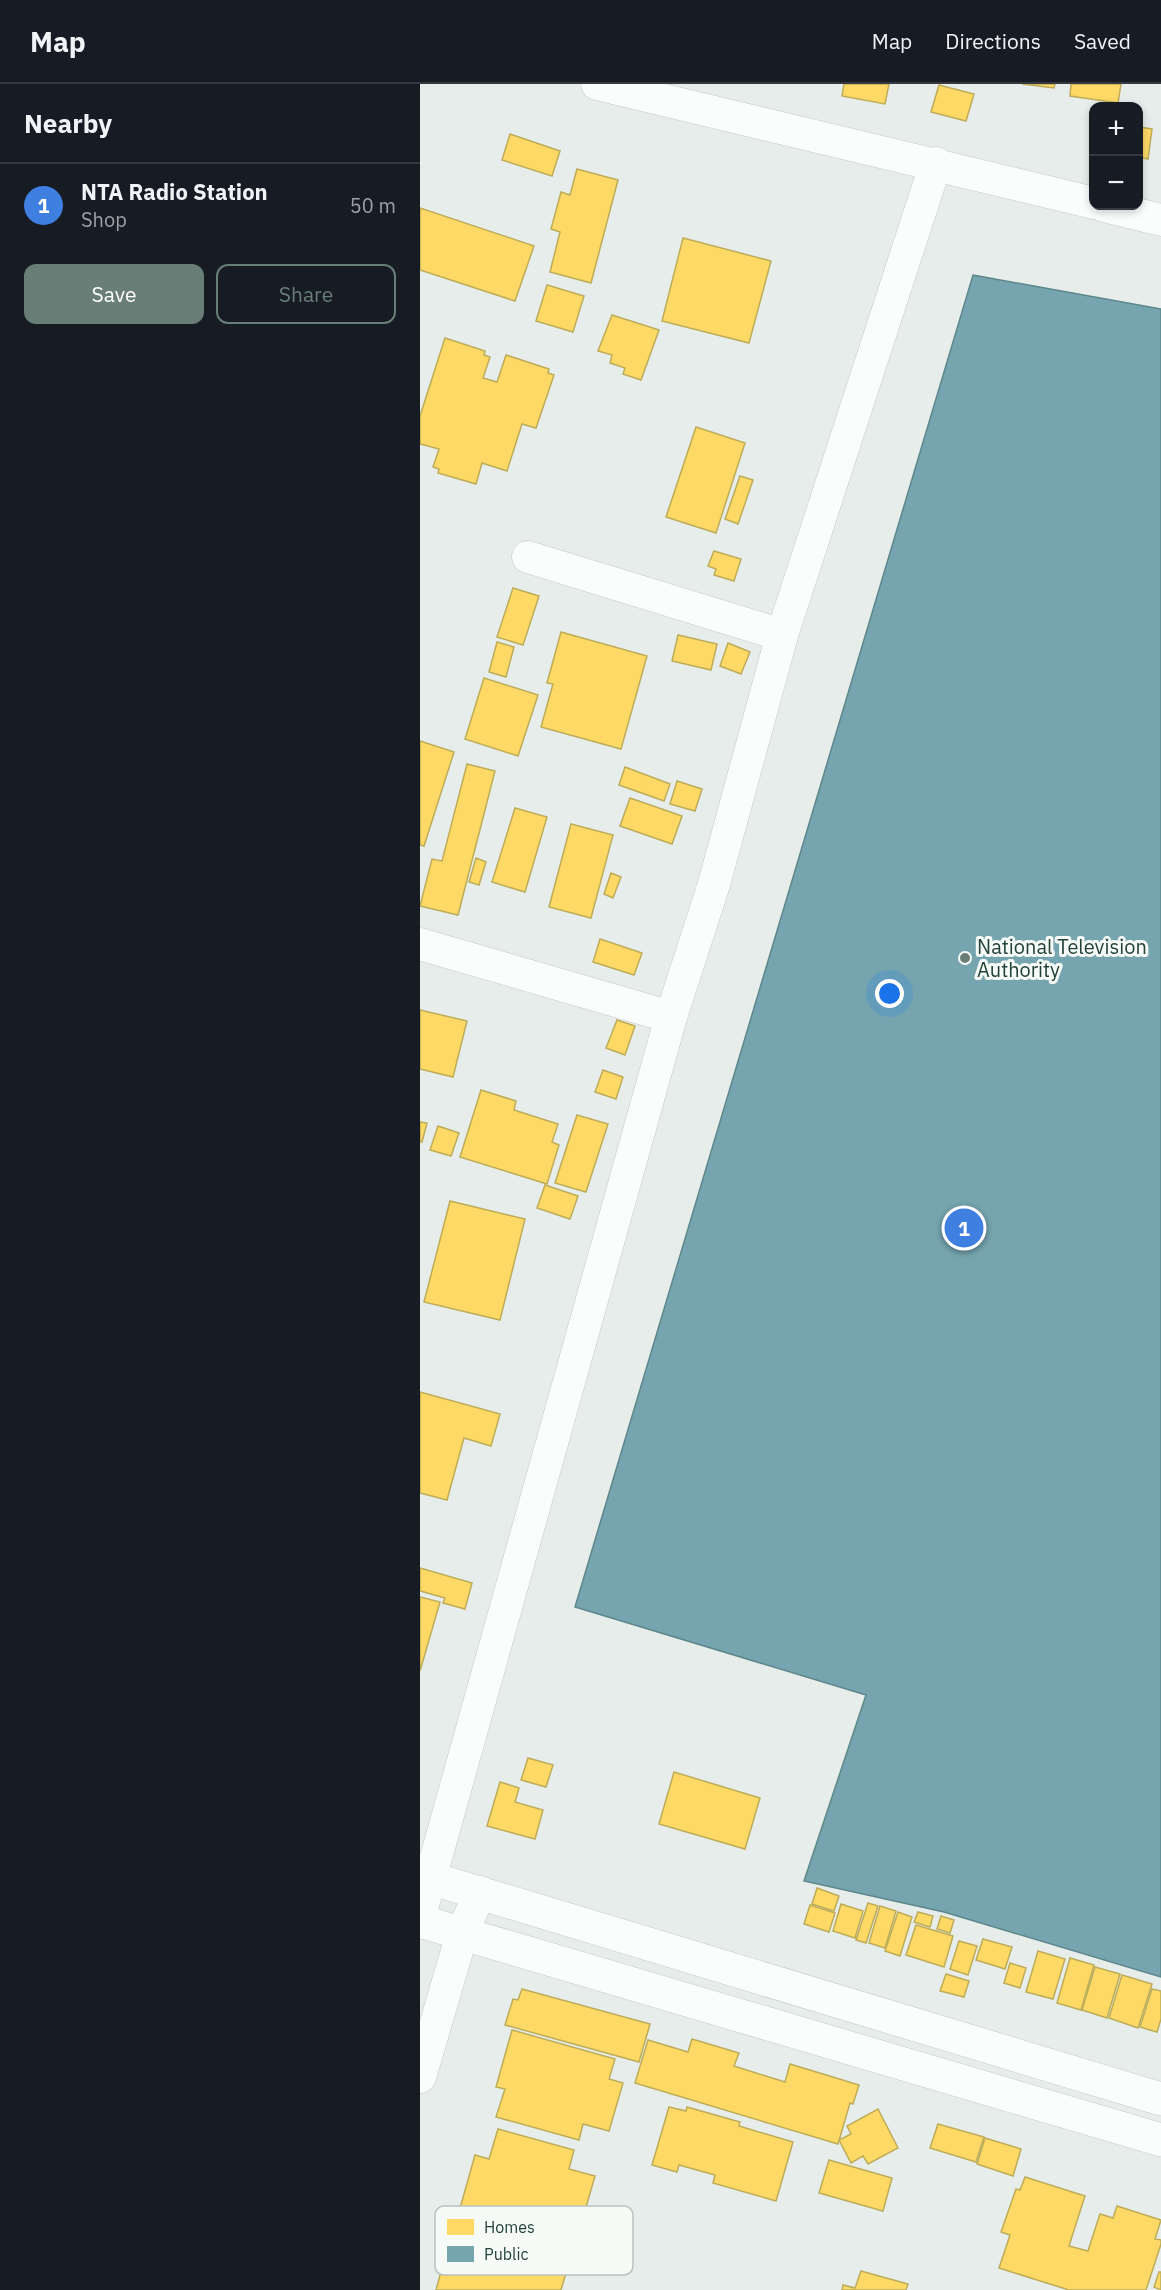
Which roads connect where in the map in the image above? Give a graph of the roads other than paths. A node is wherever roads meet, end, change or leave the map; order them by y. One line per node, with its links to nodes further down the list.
1 (597, 84): 2 (street)
2 (936, 163): 3 (street); 7 (street)
3 (1089, 202)
4 (1120, 210): 5 (street)
5 (1161, 220)
6 (528, 557): 7 (street)
7 (782, 635): 9 (street)
8 (420, 944): 9 (street)
9 (671, 1017): 10 (street)
10 (425, 1876): 11 (street); 12 (street)
11 (480, 1892): 14 (street); 16 (street)
12 (420, 1915)
13 (420, 1921): 14 (street)
14 (462, 1934): 15 (street); 17 (street)
15 (420, 2077)
16 (1161, 2098)
17 (1161, 2140)

